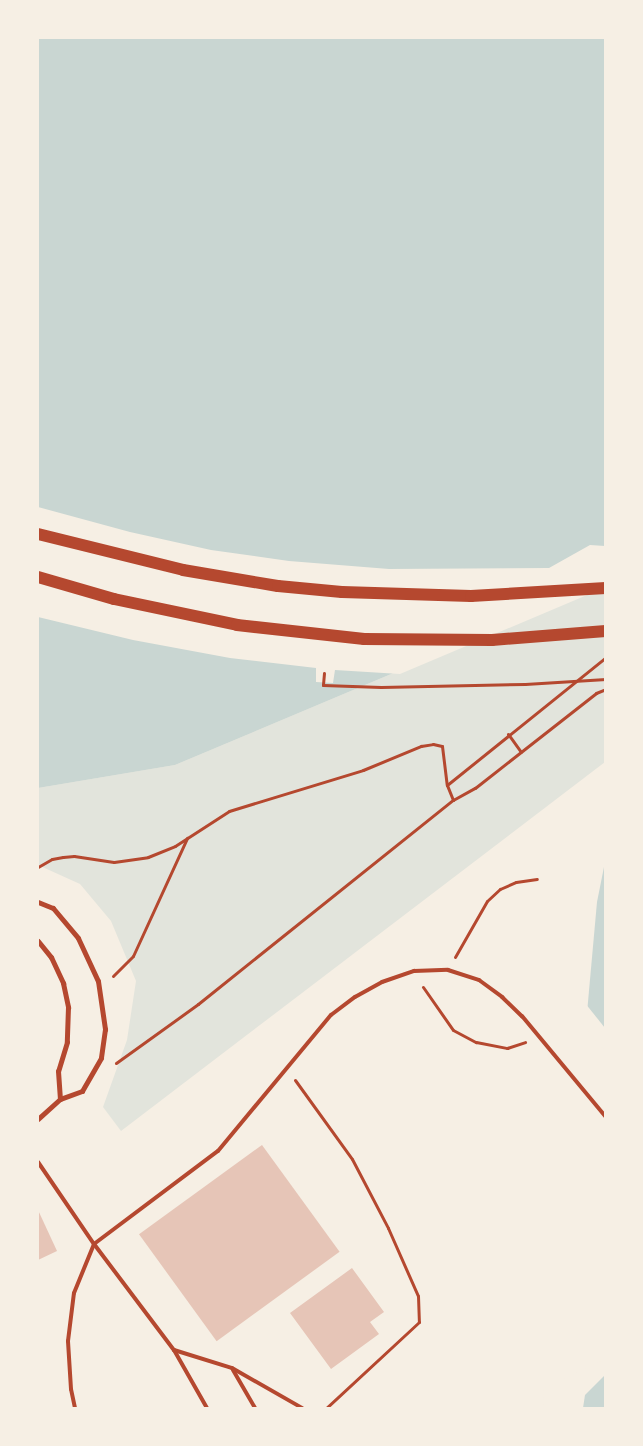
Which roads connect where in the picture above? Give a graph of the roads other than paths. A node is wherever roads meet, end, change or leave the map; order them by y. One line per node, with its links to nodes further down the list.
1 (38, 534): 3 (main road)
2 (38, 577): 4 (main road)
3 (606, 588)
4 (606, 631)
5 (38, 902): 7 (street)
6 (38, 941): 7 (street)
7 (60, 1099): 9 (street)
8 (606, 1117): 11 (lane)
9 (38, 1119)
10 (38, 1162): 11 (lane)
11 (94, 1244): 12 (lane); 14 (lane)
12 (174, 1350): 13 (lane); 15 (lane)
13 (232, 1368): 16 (lane); 17 (lane)
14 (75, 1408)
15 (207, 1408)
16 (255, 1408)
17 (302, 1408)

